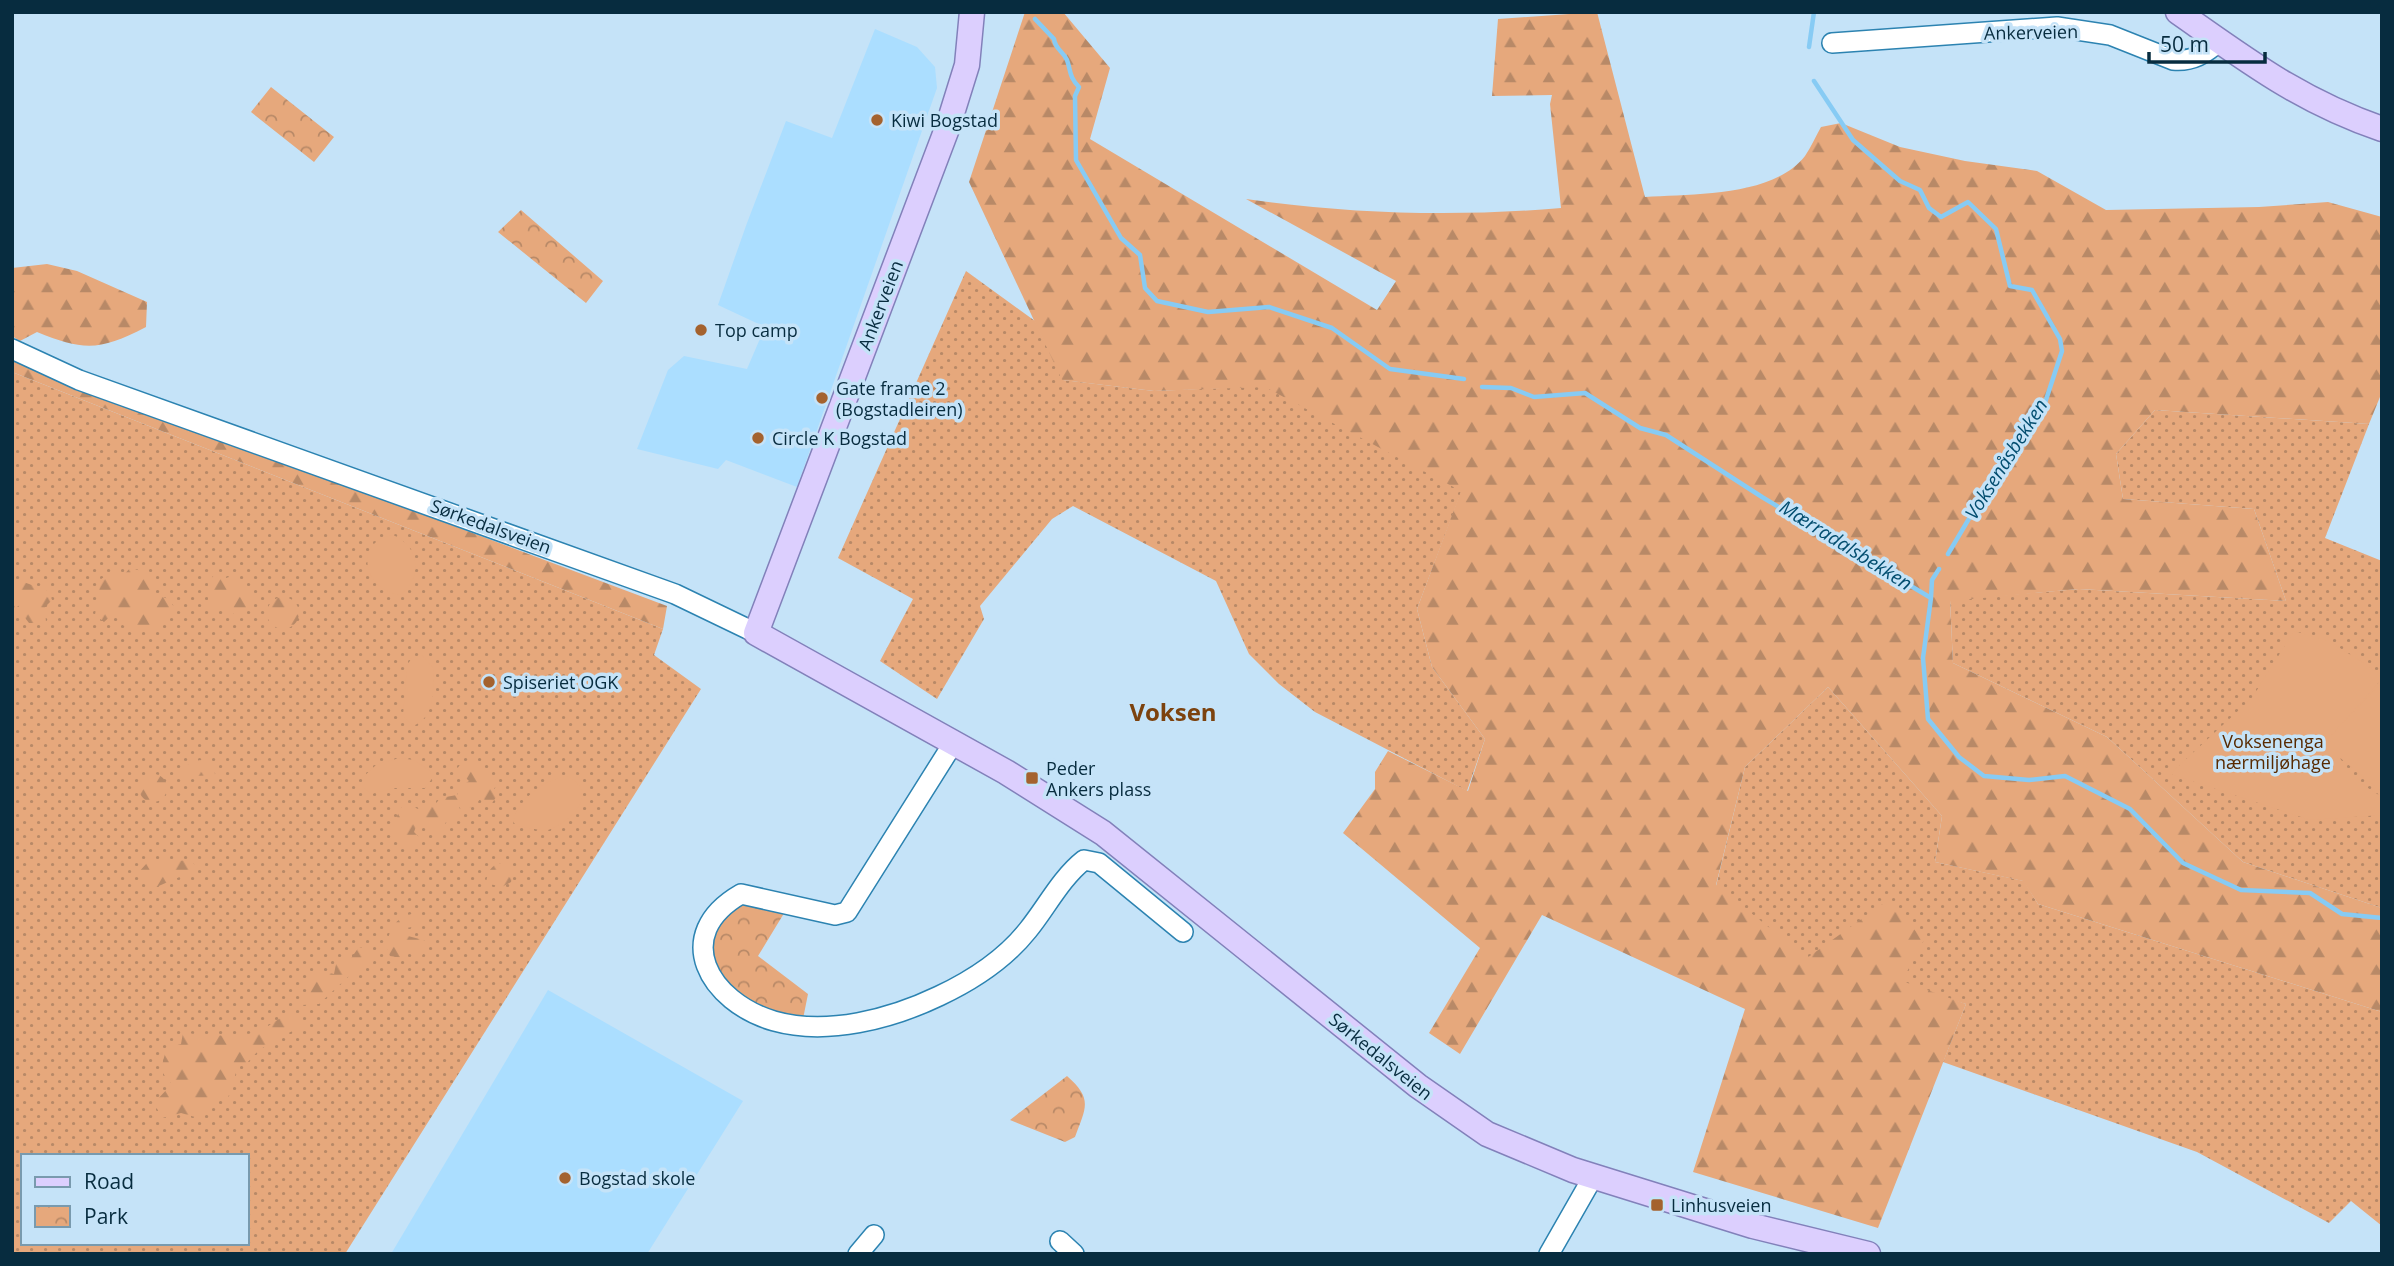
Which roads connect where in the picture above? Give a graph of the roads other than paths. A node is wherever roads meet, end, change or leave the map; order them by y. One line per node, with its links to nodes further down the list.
1 (972, 12): 7 (main road, Ankerveien)
2 (2178, 12): 3 (main road)
3 (2219, 41): 4 (street, Ankerveien); 5 (main road)
4 (1832, 43)
5 (2382, 129)
6 (12, 349): 7 (street, Sørkedalsveien)
7 (756, 632): 8 (main road, Sørkedalsveien)
8 (954, 742): 9 (street); 10 (main road, Sørkedalsveien)
9 (1184, 932)
10 (1593, 1177): 13 (street); 14 (main road, Sørkedalsveien)
11 (874, 1235): 12 (street)
12 (858, 1254)
13 (1549, 1254)
14 (1868, 1254)

